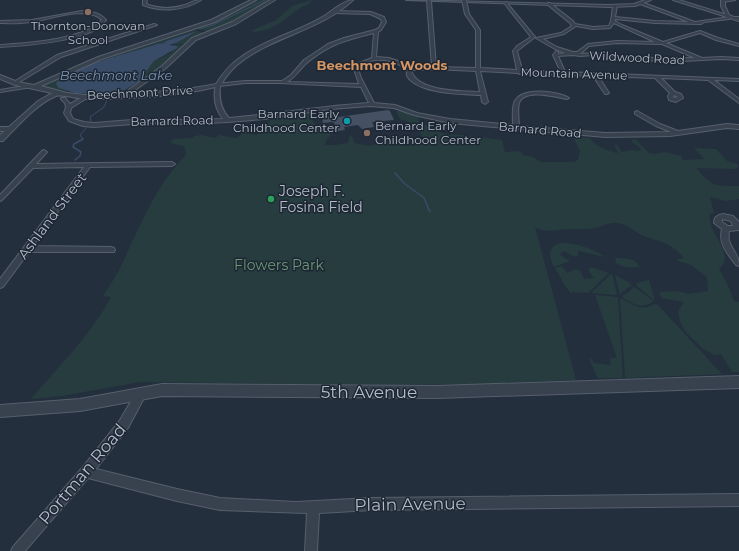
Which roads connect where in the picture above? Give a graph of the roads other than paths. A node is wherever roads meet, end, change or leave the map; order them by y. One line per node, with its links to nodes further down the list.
1 (145, 0): 2 (street)
2 (199, 0)
3 (254, 0): 27 (street)
4 (272, 0): 29 (street)
5 (351, 0): 19 (street)
6 (408, 0): 7 (street)
7 (418, 0): 12 (street)
8 (649, 0): 16 (street)
9 (675, 0): 20 (street)
10 (723, 0): 11 (street); 20 (street)
11 (733, 0)
12 (429, 1): 13 (street); 43 (street)
13 (464, 1): 14 (street); 45 (street)
14 (501, 1): 15 (street)
15 (506, 3): 17 (street); 31 (street)
16 (642, 3): 18 (street); 23 (street)
17 (549, 4): 18 (street); 26 (street)
18 (615, 6): 21 (street)
19 (335, 12): 28 (street); 55 (street)
20 (733, 18): 24 (street)
21 (614, 19): 23 (street); 26 (street); 32 (street)
22 (0, 22): 34 (street)
23 (696, 23): 24 (street)
24 (701, 23): 30 (street)
25 (155, 25): 53 (street)
26 (574, 25): 31 (street)
27 (190, 29): 29 (street); 56 (street)
28 (376, 31): 40 (street); 54 (street)
29 (208, 32): 64 (street)
30 (700, 32): 32 (street); 33 (street)
31 (535, 37): 36 (street, Wildwood Road); 46 (street)
32 (663, 43): 35 (street); 41 (street)
33 (739, 45)
34 (0, 46)
35 (584, 48): 37 (street); 38 (street)
36 (559, 50): 37 (street, Wildwood Road); 39 (street)
37 (574, 53): 38 (street, Wildwood Road); 39 (street)
38 (594, 54): 41 (street, Wildwood Road)
39 (555, 55): 47 (street)
40 (374, 58): 44 (street); 57 (street)
41 (702, 59): 42 (street, Wildwood Road)
42 (739, 59)
43 (434, 68): 44 (street, Mountain Avenue); 45 (street, Mountain Avenue)
44 (408, 69): 62 (street)
45 (478, 71): 46 (street, Mountain Avenue); 62 (street)
46 (520, 73): 47 (street, Mountain Avenue)
47 (564, 74): 48 (street, Mountain Avenue)
48 (595, 76): 50 (street, Mountain Avenue); 63 (street)
49 (0, 77): 53 (street, Beechmont Drive)
50 (658, 77): 51 (street, Mountain Avenue); 61 (street)
51 (710, 80): 52 (street, Mountain Avenue); 68 (street)
52 (739, 80)
53 (15, 83): 56 (street, Beechmont Drive); 59 (street)
54 (280, 83): 55 (street); 57 (street)
55 (218, 85): 64 (street, Beechmont Drive); 74 (street)
56 (33, 86): 58 (street, Beechmont Drive); 59 (street)
57 (363, 86): 71 (street)
58 (44, 89): 60 (street, Beechmont Drive); 70 (street)
59 (0, 91)
60 (57, 93): 65 (street, Beechmont Drive); 70 (street)
61 (673, 93)
62 (483, 94): 69 (street)
63 (607, 94)
64 (124, 96): 65 (street, Beechmont Drive)
65 (85, 97): 67 (street); 72 (street)
66 (567, 98): 75 (street)
67 (63, 99): 70 (street); 72 (street, Barnard Road)
68 (739, 101)
69 (485, 102)
70 (38, 104): 77 (street)
71 (372, 104): 74 (street, Barnard Road); 75 (street, Barnard Road)
72 (69, 107): 74 (street, Barnard Road)
73 (638, 113): 79 (street)
74 (228, 120)
75 (516, 127): 79 (street, Barnard Road)
76 (739, 127): 79 (street, Barnard Road)
77 (11, 128): 78 (street); 80 (street)
78 (0, 129)
79 (678, 133)
80 (0, 139)
81 (44, 152): 83 (street)
82 (172, 164): 84 (street)
83 (30, 166): 84 (street); 85 (street)
84 (88, 166): 87 (street, Ashland Street)
85 (0, 199)
86 (726, 228): 89 (street)
87 (27, 249): 88 (street); 90 (street, Ashland Street)
88 (111, 250)
89 (739, 263)
90 (0, 285)
91 (739, 382): 92 (street, 5th Avenue)
92 (141, 394): 93 (street, 5th Avenue); 94 (street, Portman Road)
93 (2, 414)
94 (86, 472): 96 (street, Plain Avenue); 97 (street, Portman Road)
95 (739, 500): 96 (street, Plain Avenue)
96 (313, 507): 98 (street)
97 (17, 551)
98 (310, 551)

